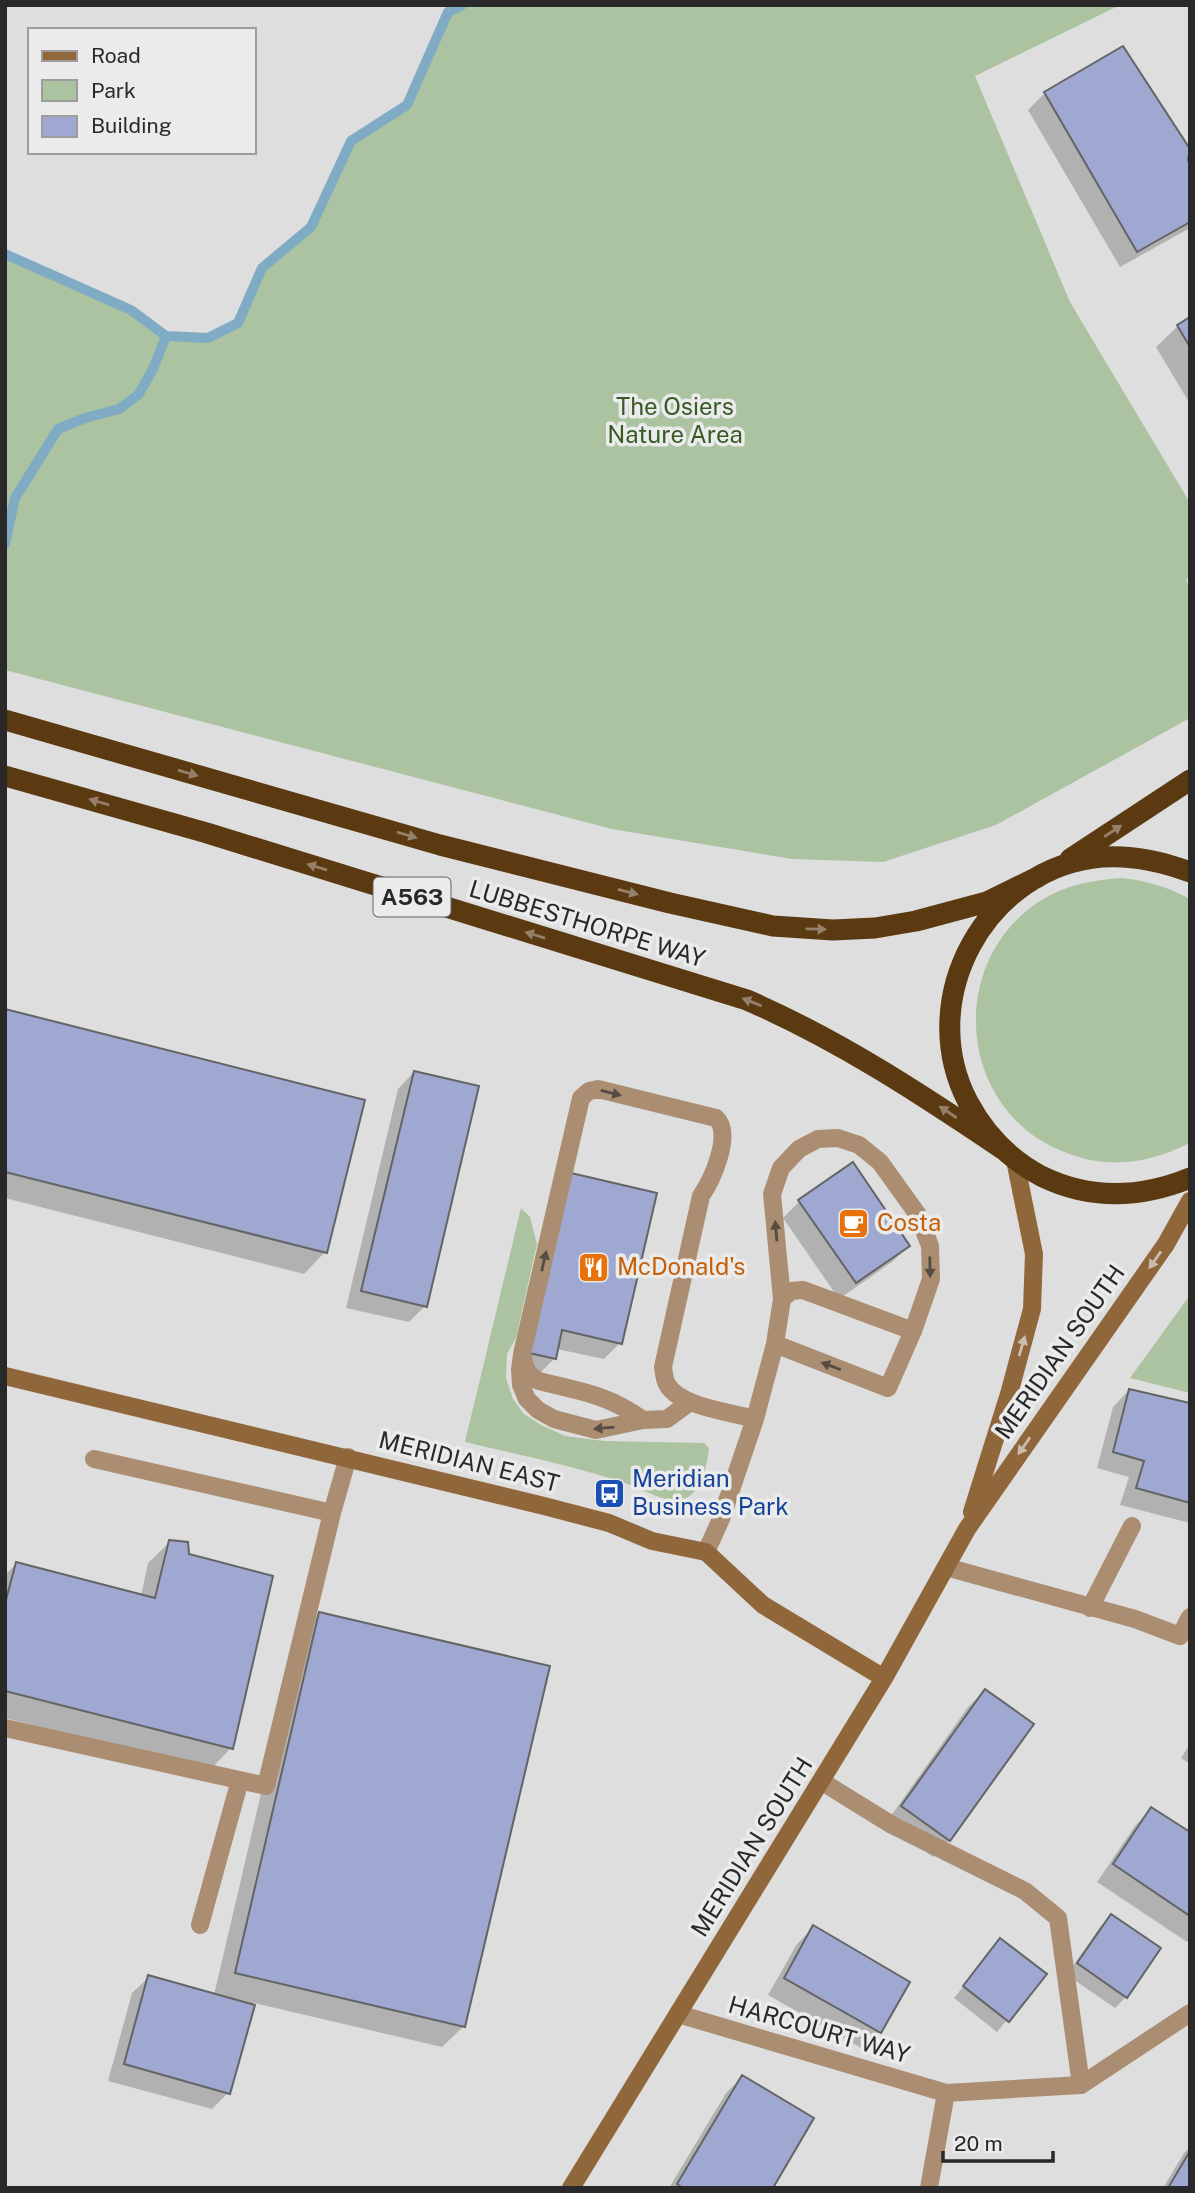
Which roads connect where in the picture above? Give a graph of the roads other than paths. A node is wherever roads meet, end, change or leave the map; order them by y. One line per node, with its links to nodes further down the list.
1 (5, 720): 4 (highway, LUBBESTHORPE WAY / A563, one-way to 4)
2 (5, 776): 6 (highway, LUBBESTHORPE WAY / A563, one-way to 2)
3 (1190, 780): 4 (highway, one-way to 3)
4 (1047, 872): 5 (highway); 6 (highway)
5 (1190, 872)
6 (1009, 1155): 7 (highway, LUBBESTHORPE WAY); 21 (street, MERIDIAN SOUTH, one-way to 6)
7 (1190, 1178)
8 (1190, 1202): 21 (street, MERIDIAN SOUTH, one-way to 21)
9 (782, 1299): 10 (street); 10 (street, one-way to 10); 11 (street)
10 (913, 1331): 11 (street, one-way to 11)
11 (775, 1344): 15 (street)
12 (523, 1354): 14 (street, one-way to 14); 16 (street); 16 (street, one-way to 12)
13 (5, 1376): 17 (street, MERIDIAN EAST)
14 (690, 1402): 15 (street); 16 (street)
15 (755, 1419): 22 (street)
16 (643, 1420)
17 (348, 1457): 19 (street); 22 (street, MERIDIAN EAST)
18 (94, 1459): 19 (street)
19 (332, 1513): 28 (street)
20 (1132, 1525): 24 (street)
21 (967, 1529): 23 (street, MERIDIAN SOUTH)
22 (706, 1552): 26 (street)
23 (946, 1567): 24 (street); 26 (street, MERIDIAN SOUTH)
24 (1090, 1608): 25 (street)
25 (1190, 1617)
26 (884, 1678): 29 (street, MERIDIAN SOUTH)
27 (5, 1728): 28 (street)
28 (240, 1780): 30 (street)
29 (821, 1781): 32 (street, MERIDIAN SOUTH); 33 (street)
30 (200, 1925)
31 (1190, 2013): 33 (street)
32 (678, 2014): 34 (street, HARCOURT WAY); 35 (street, MERIDIAN SOUTH)
33 (1081, 2085): 34 (street, HARCOURT WAY)
34 (946, 2093): 36 (street)
35 (571, 2188)
36 (929, 2188)

